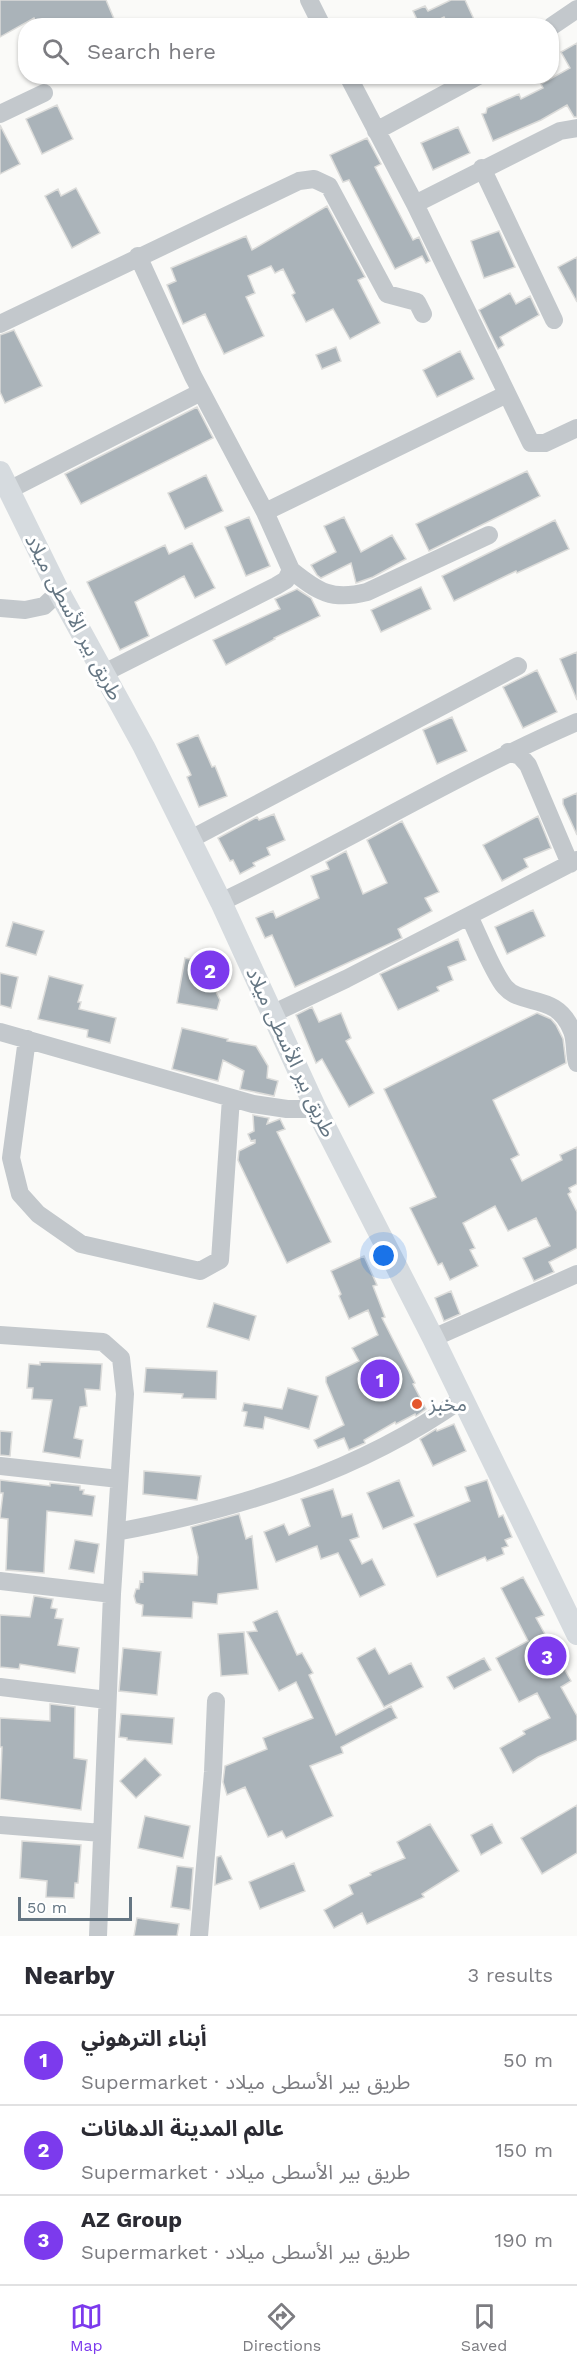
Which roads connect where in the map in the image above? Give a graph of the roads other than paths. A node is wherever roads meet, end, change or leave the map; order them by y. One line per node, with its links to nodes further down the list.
1 (309, 0): 3 (street)
2 (577, 9): 4 (street)
3 (318, 18)
4 (559, 21)
5 (352, 84): 10 (street)
6 (463, 84): 10 (street)
7 (44, 93): 8 (street)
8 (0, 114)
9 (577, 128): 11 (street)
10 (376, 131): 12 (street)
11 (482, 168): 12 (street); 15 (street)
12 (415, 204): 18 (street)
13 (138, 256): 14 (street); 16 (street); 17 (street)
14 (423, 314)
15 (554, 320)
16 (0, 324)
17 (201, 392): 20 (street); 21 (street)
18 (507, 394): 19 (street); 21 (street)
19 (577, 428)
20 (4, 481): 24 (main road, طريق بير الأسطى ميلاد)
21 (265, 512): 23 (street)
22 (489, 535): 23 (street)
23 (291, 570): 27 (street)
24 (59, 592): 25 (street); 27 (main road, طريق بير الأسطى ميلاد)
25 (0, 608)
26 (518, 666): 30 (street)
27 (104, 673): 30 (main road, طريق بير الأسطى ميلاد)
28 (577, 722): 29 (street)
29 (508, 752): 31 (street); 32 (street)
30 (189, 840): 32 (main road, طريق بير الأسطى ميلاد)
31 (574, 862): 33 (street)
32 (221, 902): 34 (main road, طريق بير الأسطى ميلاد)
33 (470, 916): 34 (street); 37 (street)
34 (272, 1014): 39 (main road, طريق بير الأسطى ميلاد)
35 (0, 1032): 36 (street)
36 (27, 1039): 38 (street); 38 (street)
37 (577, 1063)
38 (231, 1098): 39 (street)
39 (316, 1109): 42 (main road, طريق بير الأسطى ميلاد)
40 (577, 1274): 42 (street)
41 (0, 1335): 45 (street)
42 (433, 1338): 43 (main road, طريق بير الأسطى ميلاد)
43 (462, 1399): 46 (street); 49 (main road, طريق بير الأسطى ميلاد)
44 (0, 1466): 45 (street)
45 (119, 1479): 46 (street)
46 (116, 1532): 48 (street)
47 (0, 1581): 48 (street)
48 (112, 1594): 51 (street)
49 (577, 1634)
50 (0, 1687): 51 (street)
51 (107, 1700): 54 (street)
52 (216, 1701): 56 (street)
53 (0, 1825): 54 (street)
54 (102, 1833): 55 (street)
55 (98, 1936)
56 (199, 1936)

